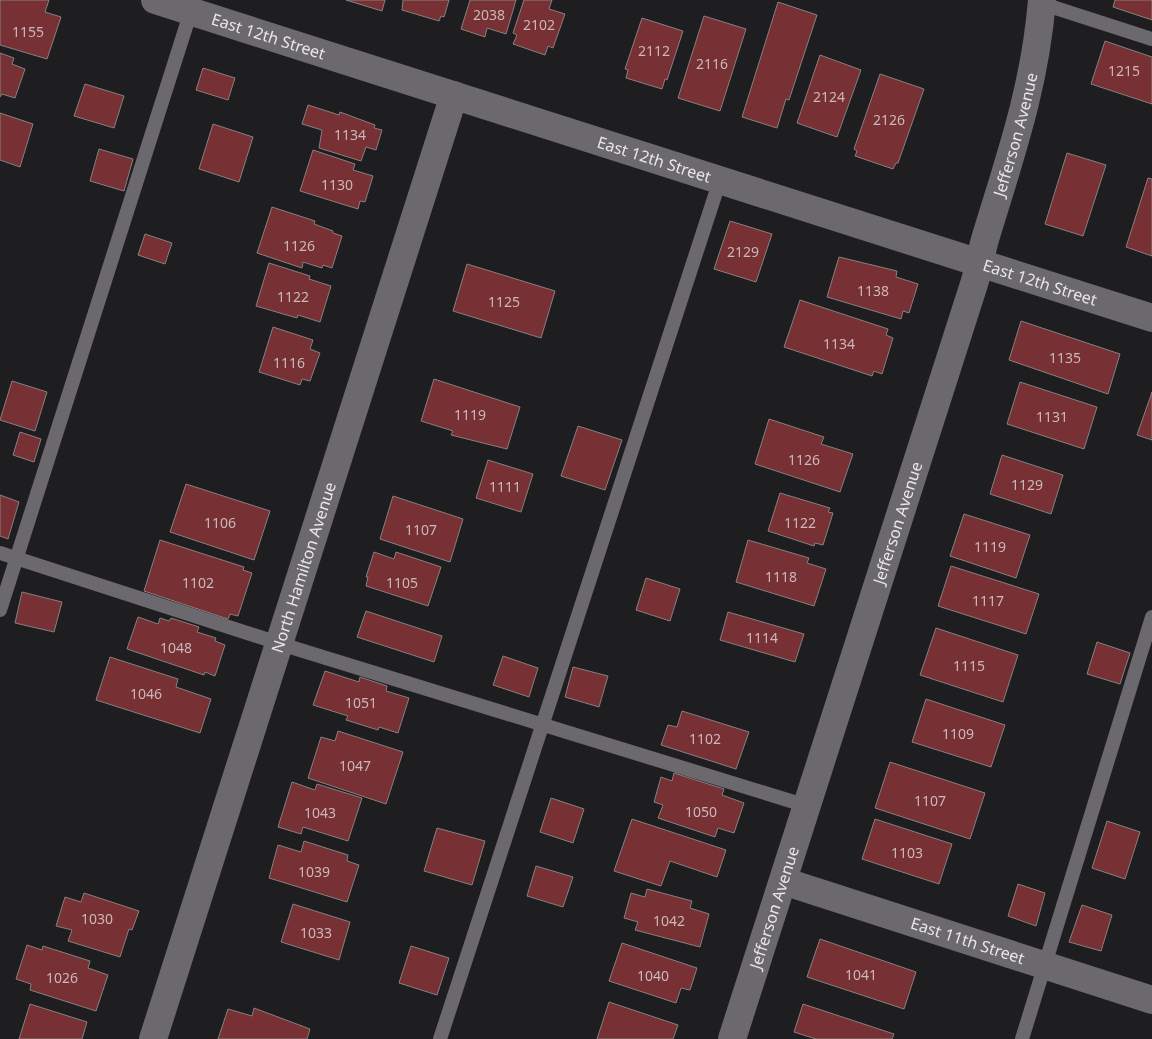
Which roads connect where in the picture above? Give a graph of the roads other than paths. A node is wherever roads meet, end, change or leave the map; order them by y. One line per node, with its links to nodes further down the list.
1 (155, 0): 3 (street, East 12th Street)
2 (1039, 1): 4 (lane); 7 (street, Jefferson Avenue)
3 (191, 11): 5 (street, East 12th Street); 10 (lane)
4 (1152, 39)
5 (454, 95): 6 (street, East 12th Street); 13 (street, North Hamilton Avenue)
6 (720, 180): 7 (street, East 12th Street); 14 (lane)
7 (980, 263): 8 (street, East 12th Street); 15 (street, Jefferson Avenue)
8 (1152, 318)
9 (0, 553): 10 (lane)
10 (16, 558): 11 (lane); 13 (lane)
11 (0, 610)
12 (1152, 616): 17 (lane)
13 (279, 643): 14 (lane); 19 (street, North Hamilton Avenue)
14 (544, 725): 15 (lane); 20 (lane)
15 (807, 806): 16 (street, Jefferson Avenue)
16 (783, 881): 17 (street, East 11th Street); 21 (street, Jefferson Avenue)
17 (1045, 965): 18 (street, East 11th Street); 22 (lane)
18 (1152, 1000)
19 (153, 1039)
20 (440, 1039)
21 (732, 1039)
22 (1022, 1039)

